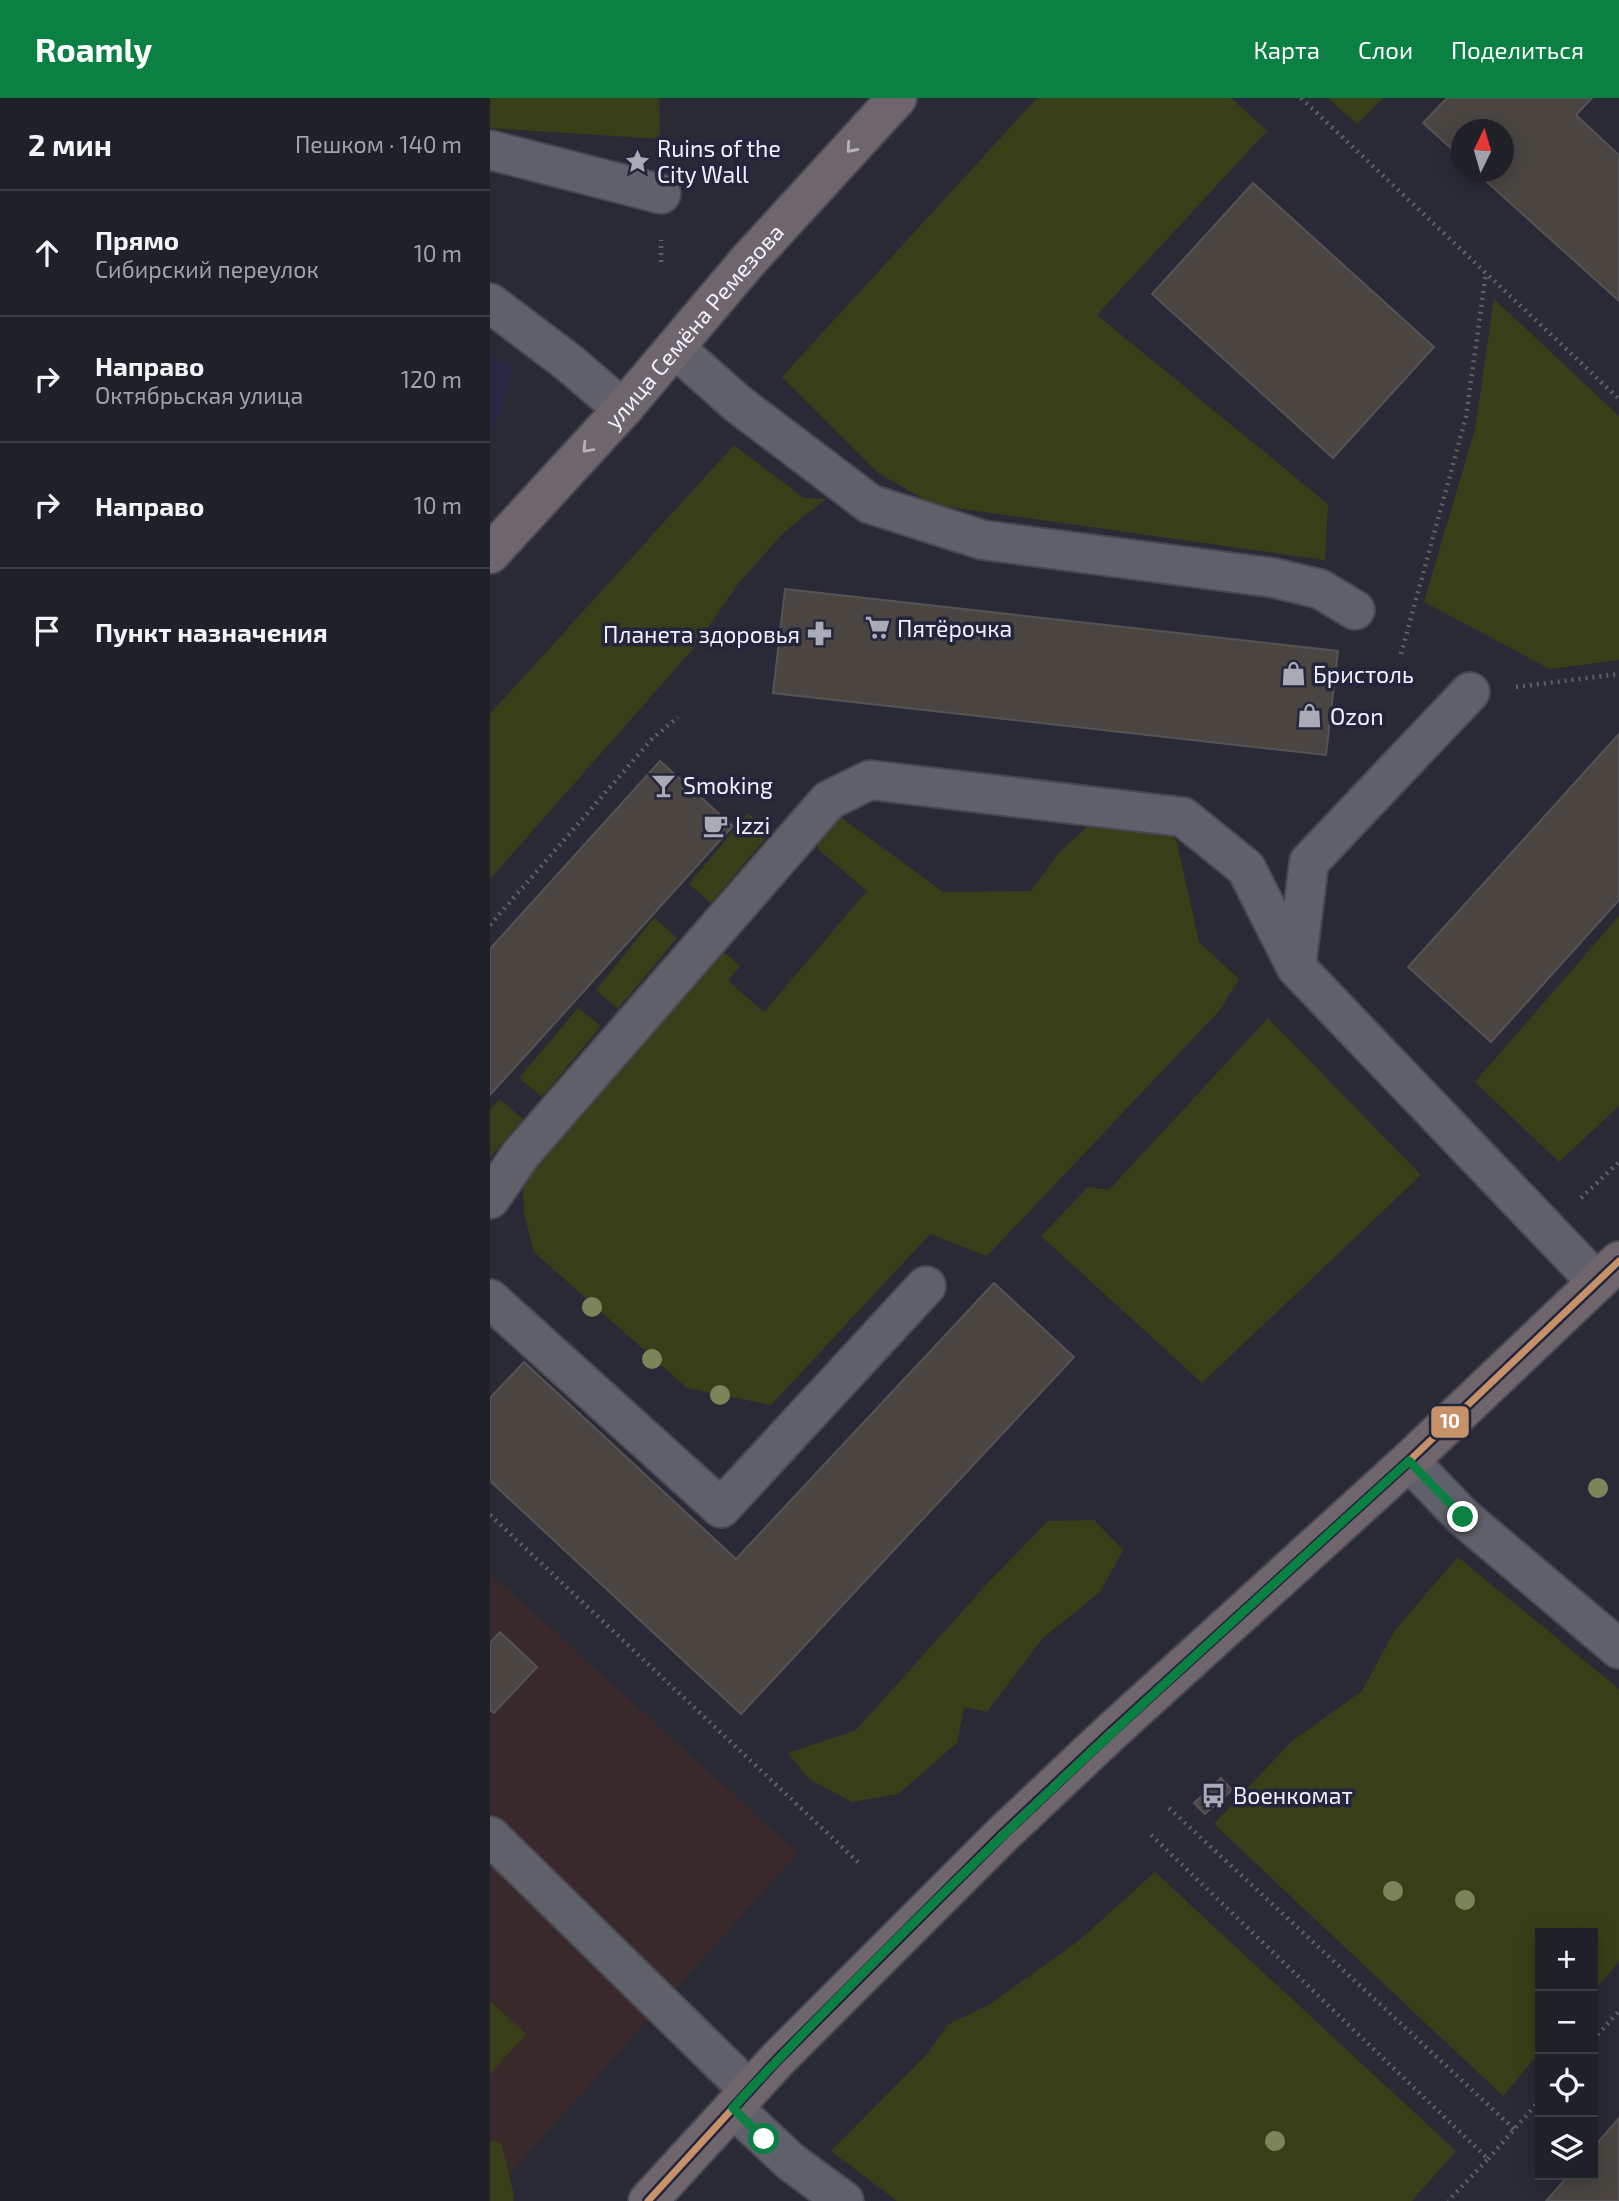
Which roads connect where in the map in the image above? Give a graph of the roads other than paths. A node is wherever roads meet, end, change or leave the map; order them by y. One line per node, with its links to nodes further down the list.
1 (897, 98): 5 (main road, улица Семёна Ремезова, one-way to 5)
2 (490, 150): 3 (street)
3 (661, 194)
4 (490, 303): 6 (street)
5 (676, 348): 6 (main road, улица Семёна Ремезова); 8 (street)
6 (623, 409): 7 (main road, улица Семёна Ремезова, one-way to 7)
7 (490, 554)
8 (1355, 610)
9 (1470, 692): 10 (street)
10 (1309, 862): 11 (street); 12 (street)
11 (1246, 868): 12 (street); 13 (street)
12 (1296, 967): 14 (street)
13 (490, 1199)
14 (1608, 1272): 17 (main road)
15 (926, 1286): 16 (street)
16 (490, 1299)
17 (1409, 1461): 18 (street); 20 (main road)
18 (1619, 1649)
19 (494, 1850): 20 (street)
20 (741, 2099): 21 (main road); 22 (street)
21 (648, 2201)
22 (844, 2201)

